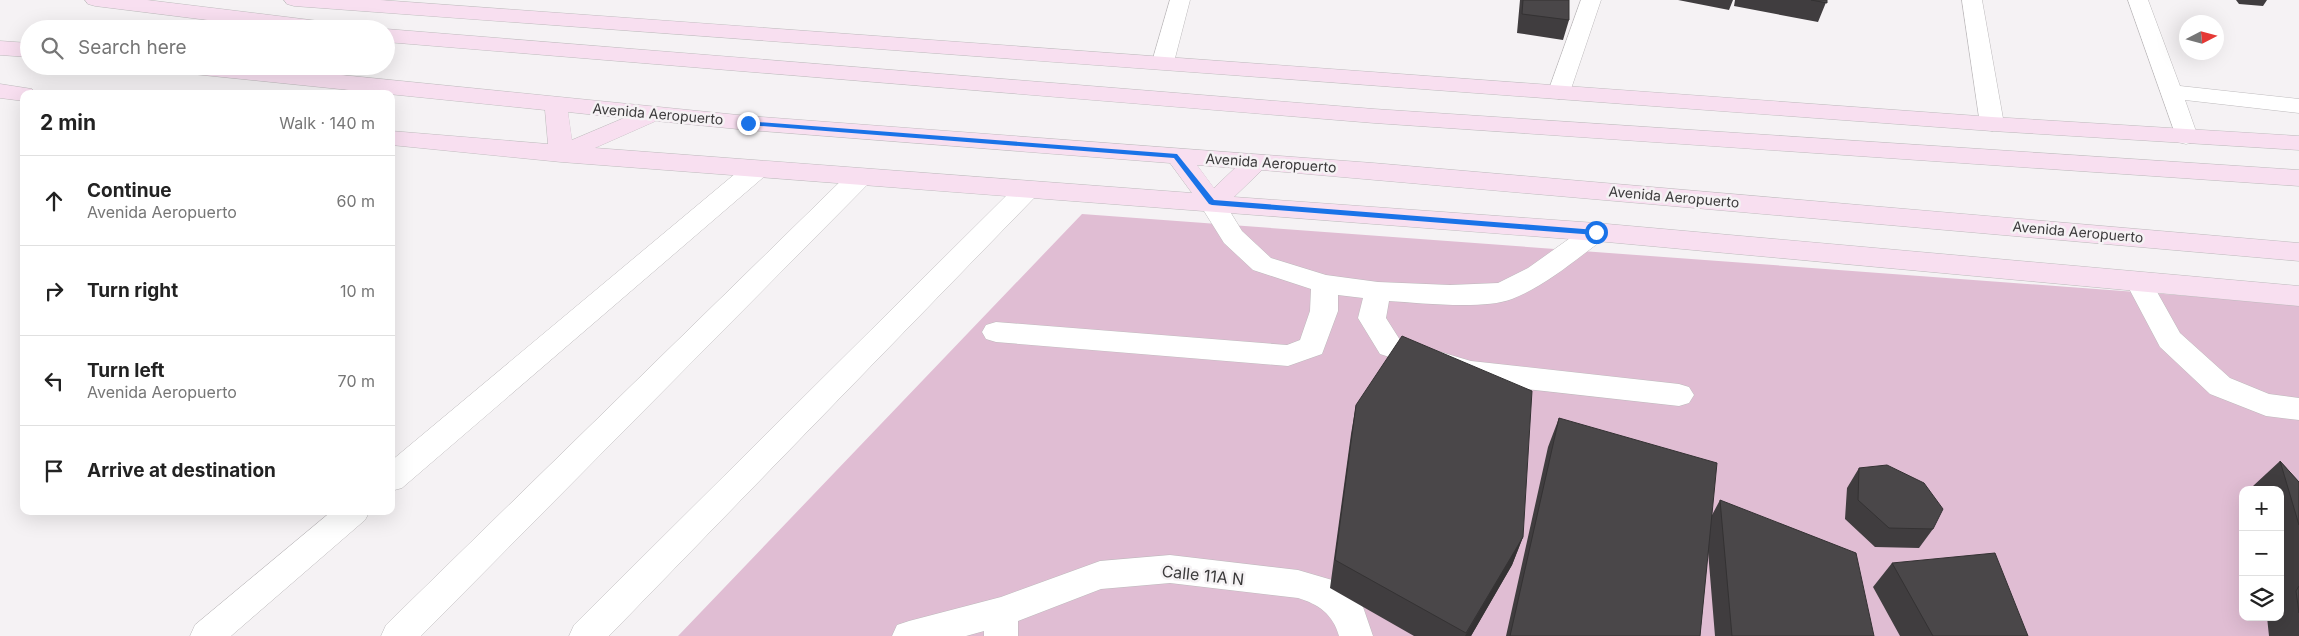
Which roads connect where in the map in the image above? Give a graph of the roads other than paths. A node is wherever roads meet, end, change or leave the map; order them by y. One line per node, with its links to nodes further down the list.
1 (95, 0): 8 (main road)
2 (294, 0): 7 (main road)
3 (1180, 0): 13 (street)
4 (1591, 0): 18 (street)
5 (1972, 0): 24 (street)
6 (2138, 0): 19 (street)
7 (330, 2): 11 (main road)
8 (261, 20)
9 (395, 36): 15 (main road)
10 (0, 48): 12 (main road)
11 (969, 48): 13 (main road); 15 (main road); 16 (main road)
12 (20, 49)
13 (1163, 62): 18 (main road)
14 (271, 75): 21 (main road, Avenida Aeropuerto)
15 (895, 78): 16 (main road)
16 (995, 86): 33 (main road)
17 (0, 91): 20 (main road)
18 (1559, 92): 24 (main road)
19 (2170, 92): 22 (street); 25 (street)
20 (20, 94)
21 (556, 104): 23 (main road, Avenida Aeropuerto); 28 (main road)
22 (2299, 106)
23 (654, 114): 28 (main road); 29 (main road, Avenida Aeropuerto)
24 (1992, 124): 25 (main road)
25 (2186, 137): 27 (main road)
26 (395, 138): 28 (main road)
27 (2299, 144)
28 (561, 154): 31 (main road)
29 (1177, 156): 30 (main road, Avenida Aeropuerto); 35 (main road)
30 (1256, 162): 35 (main road); 37 (main road, Avenida Aeropuerto)
31 (758, 169): 32 (main road); 45 (street)
32 (860, 177): 34 (main road); 49 (street)
33 (2299, 178)
34 (1027, 190): 35 (main road); 50 (street)
35 (1212, 202): 36 (main road); 39 (street)
36 (1596, 232): 38 (main road); 40 (street)
37 (2299, 252)
38 (2138, 281): 41 (main road); 44 (street)
39 (1325, 284): 40 (street); 42 (street)
40 (1378, 291): 43 (street)
41 (2299, 296)
42 (996, 332)
43 (1679, 395)
44 (2299, 409)
45 (395, 477)
46 (349, 515): 48 (street)
47 (1001, 624): 51 (street, Calle 11A N); 52 (street, Calle 11A N)
48 (207, 636)
49 (398, 636)
50 (586, 636)
51 (909, 636)
52 (1356, 636)

